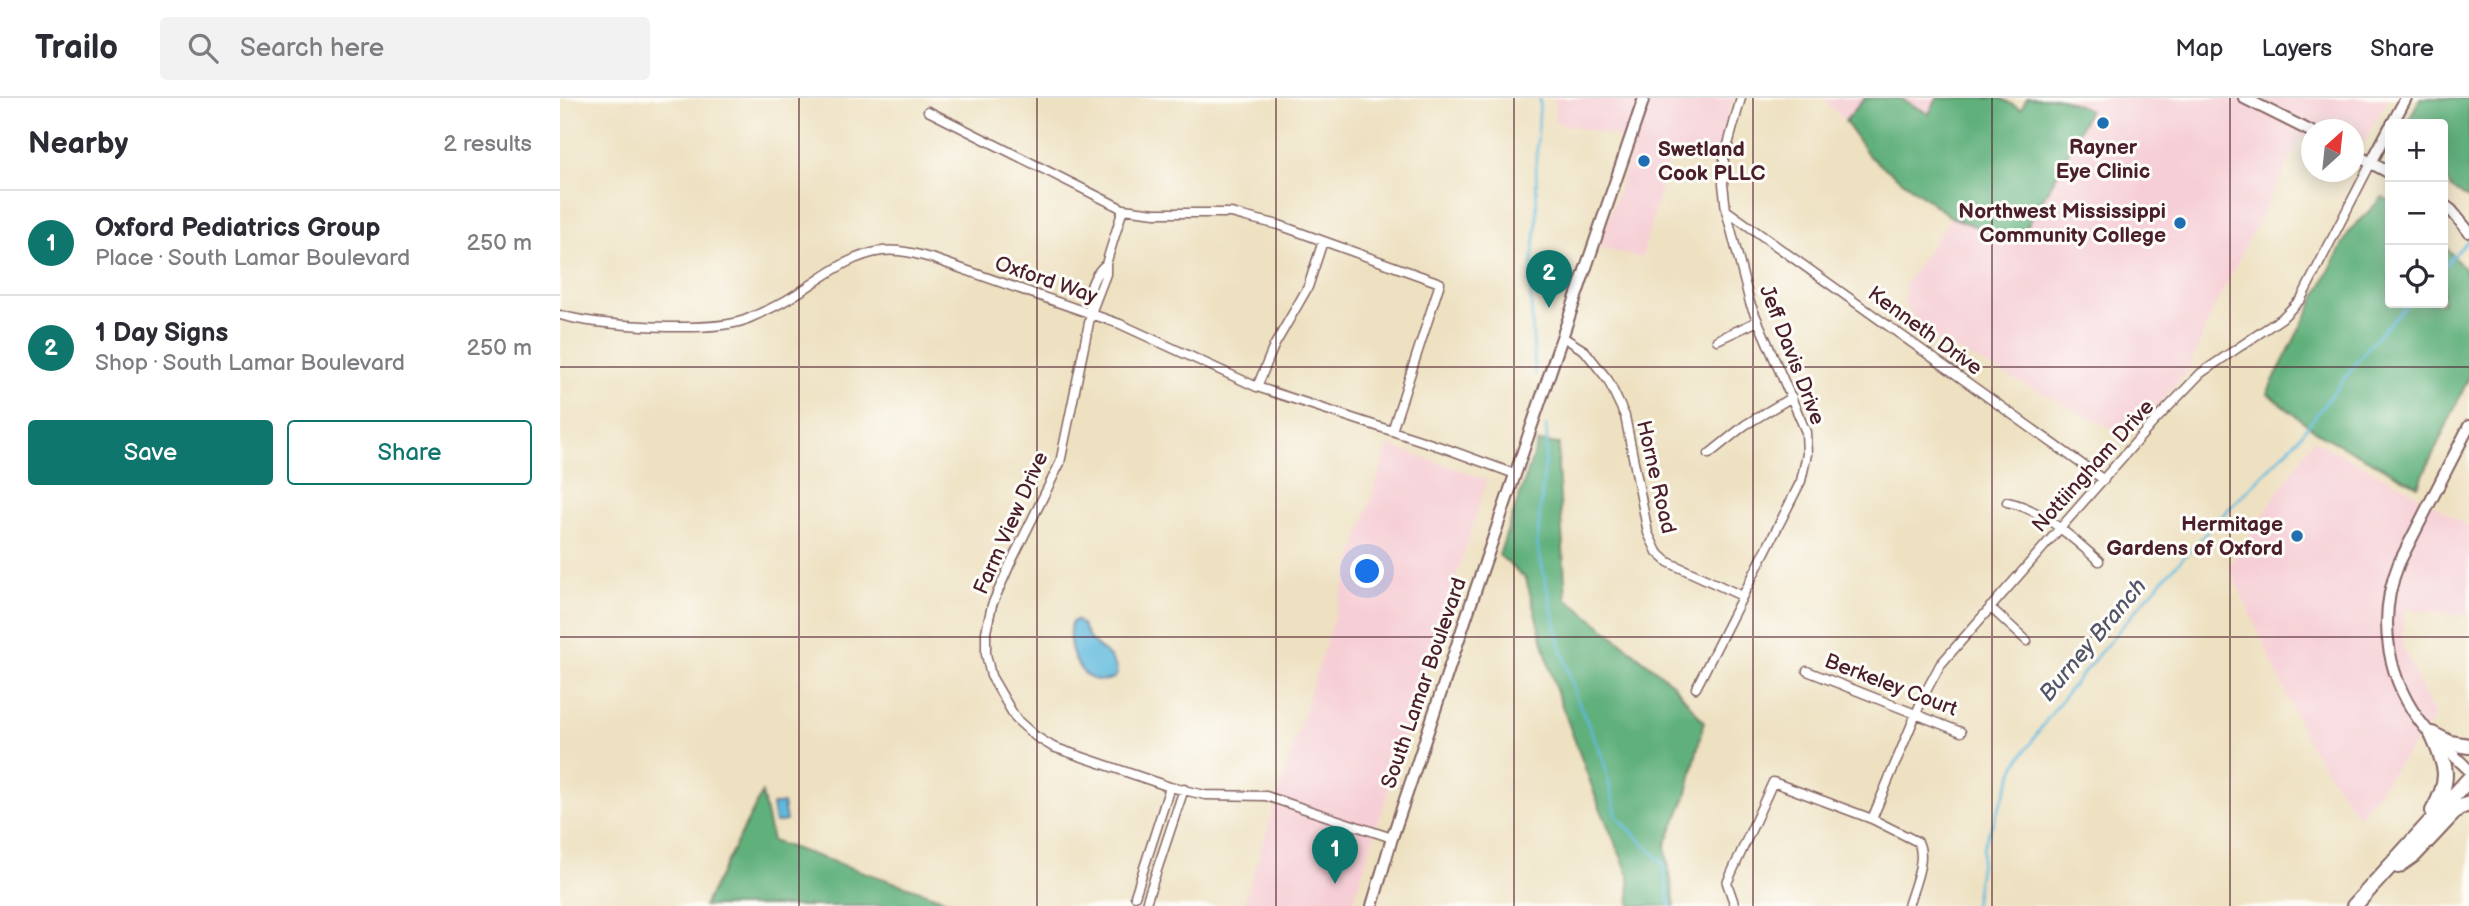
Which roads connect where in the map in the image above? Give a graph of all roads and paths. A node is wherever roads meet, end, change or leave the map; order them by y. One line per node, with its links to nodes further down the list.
1 (1644, 98): 20 (street)
2 (1741, 98): 14 (street, Jeff Davis Drive)
3 (2244, 98): 7 (street)
4 (2406, 98): 6 (street)
5 (928, 111): 12 (street)
6 (2395, 119)
7 (2301, 126)
8 (2385, 137): 10 (street)
9 (2364, 159): 10 (street)
10 (2371, 163): 11 (street); 28 (street, Nottiingham Drive)
11 (2385, 170)
12 (1123, 209): 16 (street); 17 (street, Farm View Drive)
13 (2448, 209): 15 (street)
14 (1726, 210): 19 (street, Jeff Davis Drive); 28 (street, Kenneth Drive)
15 (2469, 232)
16 (1323, 241): 22 (street); 25 (street)
17 (1091, 313): 18 (street, Oxford Way); 22 (street, Oxford Way); 43 (street, Farm View Drive)
18 (560, 315)
19 (1758, 321): 21 (street); 23 (street, Jeff Davis Drive)
20 (1563, 337): 27 (street, South Lamar Boulevard); 32 (street, Horne Road)
21 (1717, 340)
22 (1257, 387): 25 (street, Oxford Way)
23 (1792, 397): 26 (street); 32 (street, Jeff Davis Drive)
24 (2469, 426): 39 (street)
25 (1392, 431): 27 (street, Oxford Way)
26 (1709, 454)
27 (1515, 474): 48 (street, South Lamar Boulevard)
28 (2104, 480): 30 (street, Nottiingham Drive)
29 (2007, 502): 30 (street)
30 (2060, 528): 31 (street); 33 (street, Nottiingham Drive)
31 (2099, 561)
32 (1742, 596): 36 (street, Jeff Davis Drive)
33 (1990, 607): 34 (street); 37 (street, Nottiingham Drive)
34 (2027, 641)
35 (1807, 671): 37 (street, Berkeley Court)
36 (1696, 688)
37 (1916, 714): 38 (street, Berkeley Court); 46 (street, Nottiingham Drive)
38 (1961, 732)
39 (2432, 734): 40 (highway); 41 (street); 47 (highway)
40 (2469, 746)
41 (2469, 770)
42 (2469, 779): 47 (highway)
43 (1170, 787): 44 (street, Farm View Drive); 50 (street)
44 (1184, 789): 48 (street, Farm View Drive); 51 (street)
45 (2469, 804): 49 (highway)
46 (1872, 819): 53 (street); 54 (street)
47 (2421, 833): 49 (highway)
48 (1392, 838): 52 (street, South Lamar Boulevard)
49 (2382, 876): 55 (highway)
50 (1135, 895)
51 (1147, 900)
52 (1373, 906)
53 (1735, 906)
54 (1908, 906)
55 (2354, 906)

